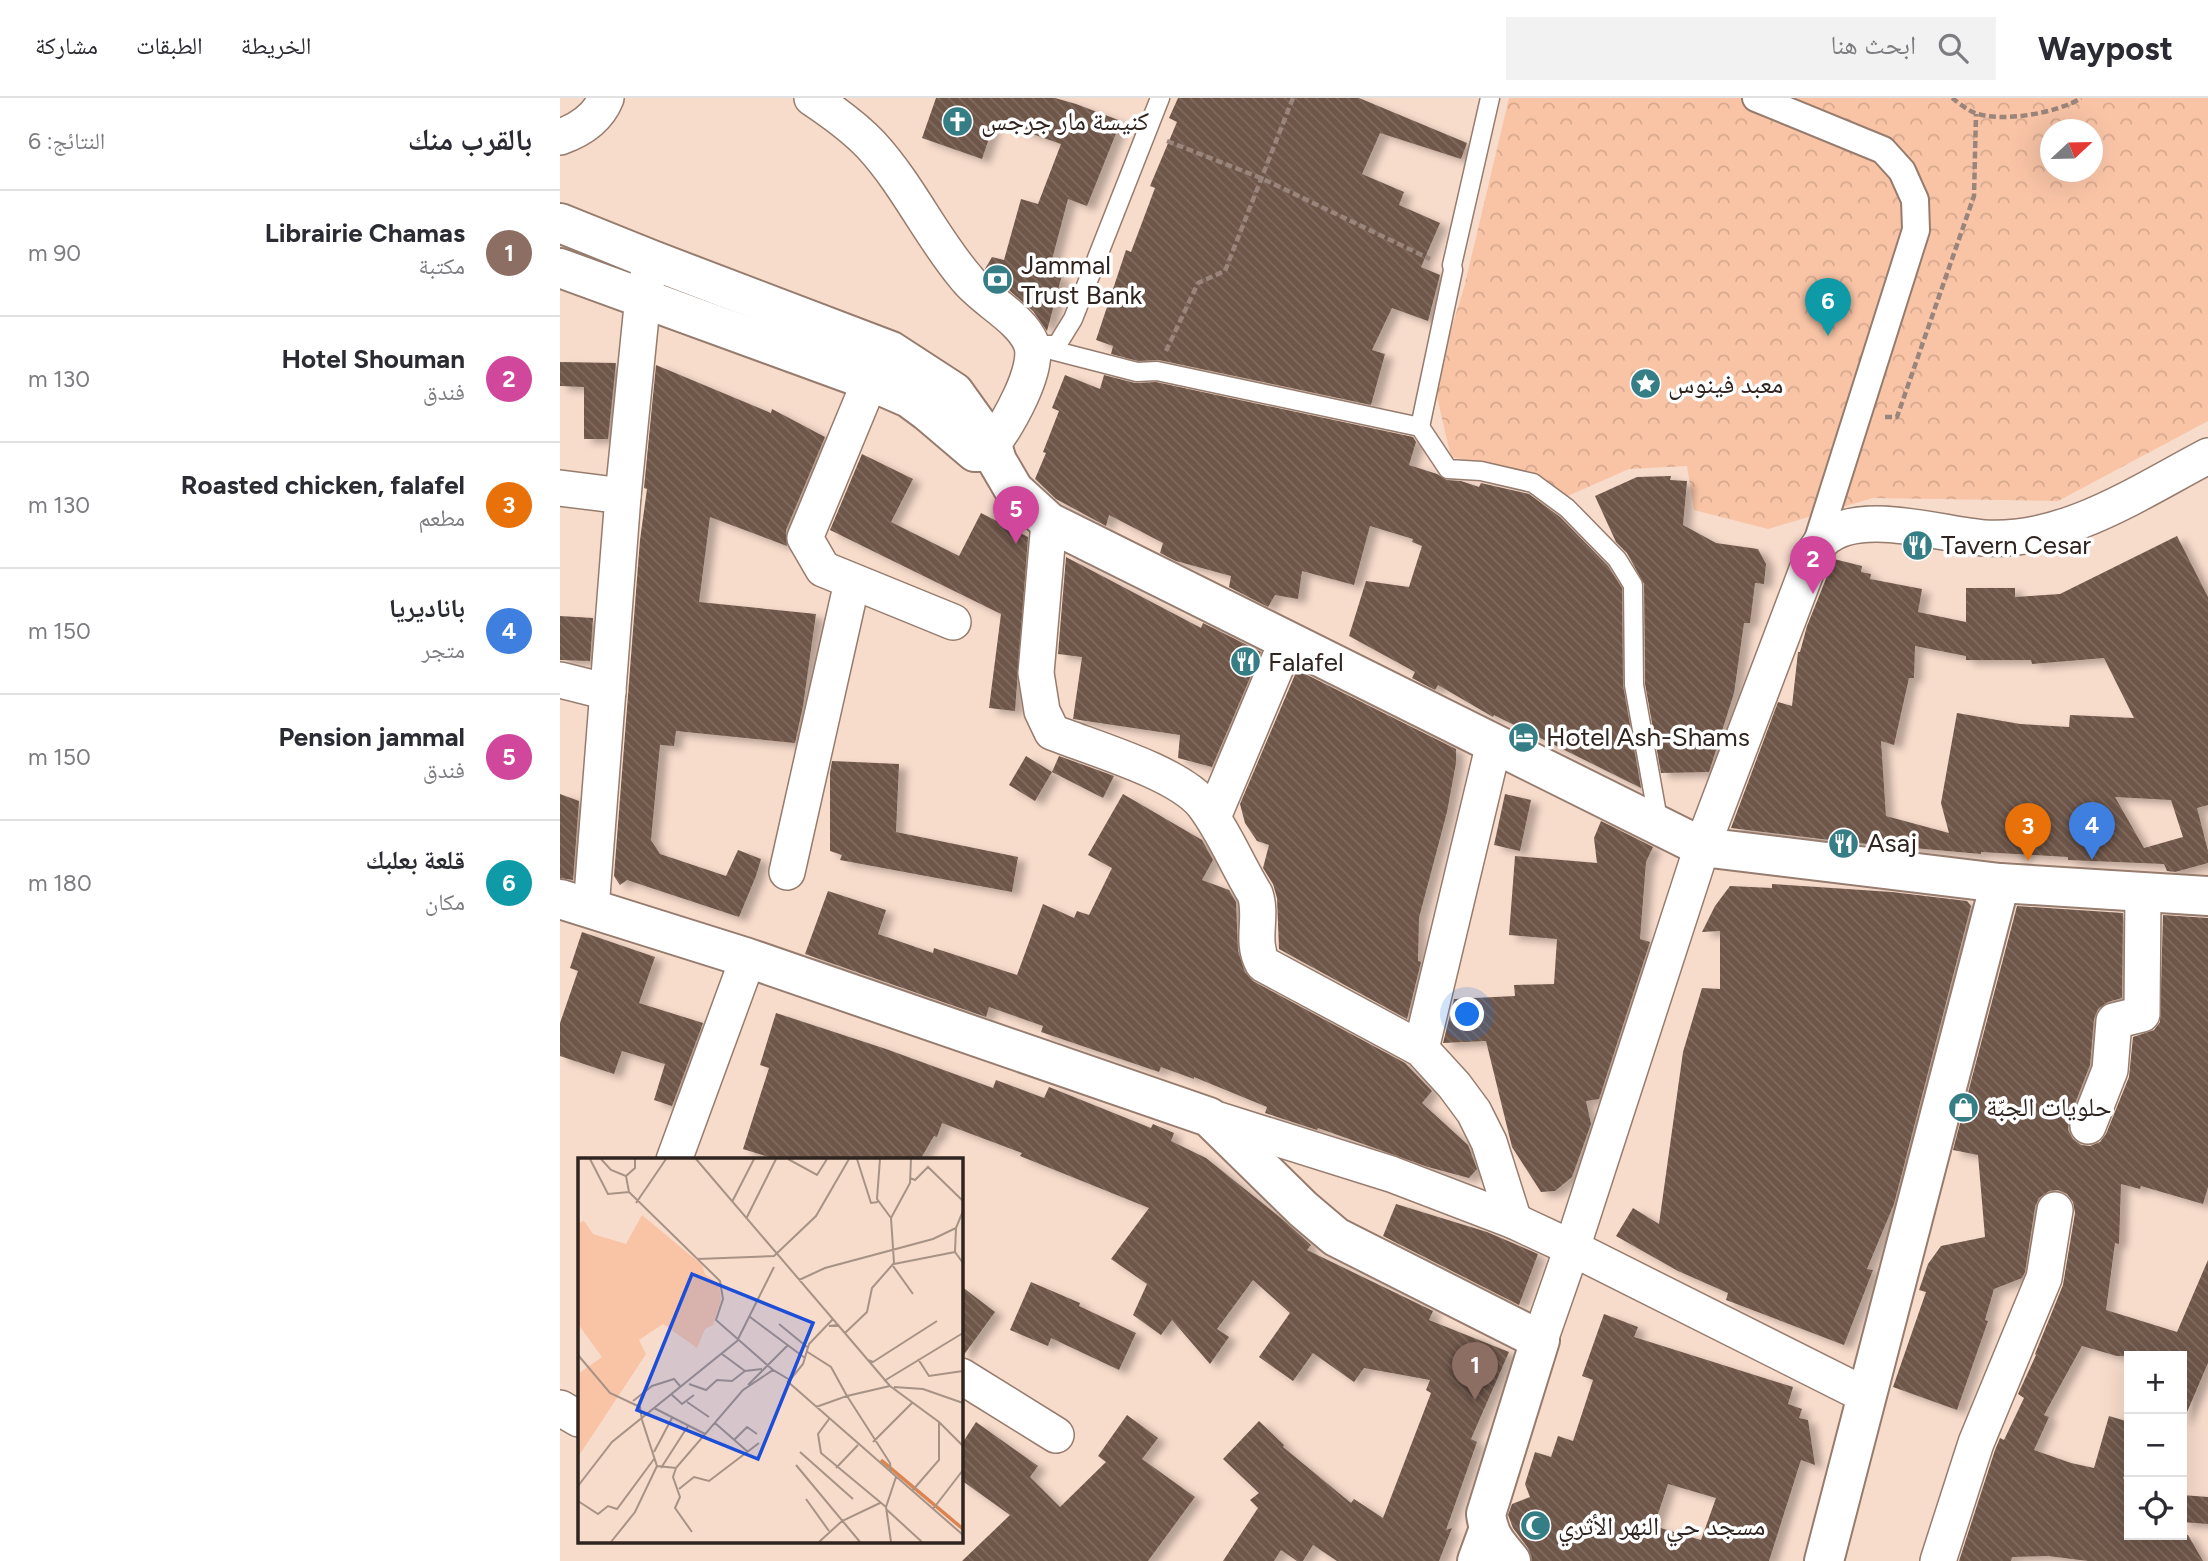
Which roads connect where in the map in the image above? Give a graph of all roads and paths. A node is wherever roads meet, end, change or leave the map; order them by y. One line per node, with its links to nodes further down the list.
1 (606, 98): 11 (street)
2 (812, 98): 17 (street)
3 (1160, 98): 10 (lane)
4 (1293, 98): 12 (path)
5 (1490, 98): 15 (lane)
6 (1756, 98): 20 (street)
7 (1952, 98): 9 (path)
8 (2081, 98): 9 (path)
9 (1976, 114): 20 (path)
10 (1147, 133): 12 (path); 17 (lane)
11 (560, 137)
12 (1261, 178): 15 (path); 18 (path)
13 (560, 223): 16 (main road)
14 (560, 268): 16 (main road)
15 (1453, 270): 21 (lane)
16 (648, 278): 19 (main road); 22 (main road); 25 (street)
17 (1032, 345): 18 (lane); 22 (street)
18 (1157, 371): 21 (lane)
19 (870, 381): 22 (main road); 28 (street)
20 (1856, 415): 27 (street)
21 (1420, 427): 35 (lane)
22 (992, 445): 26 (main road)
23 (2208, 456): 27 (street)
24 (560, 488): 25 (street)
25 (623, 496): 32 (street)
26 (1049, 522): 30 (main road); 34 (street)
27 (1813, 554): 36 (street)
28 (852, 582): 29 (street); 37 (street)
29 (953, 622)
30 (1287, 641): 33 (main road); 34 (street)
31 (560, 680): 32 (street)
32 (608, 692): 41 (street)
33 (1494, 743): 35 (main road); 43 (street)
34 (1213, 817): 43 (street)
35 (1659, 825): 36 (main road)
36 (1702, 847): 38 (main road); 49 (street)
37 (787, 873)
38 (2000, 883): 39 (main road); 52 (main road)
39 (2143, 892): 40 (main road); 45 (street)
40 (2208, 896)
41 (576, 904): 42 (main road)
42 (748, 958): 44 (main road); 46 (street)
43 (1421, 1049): 48 (street)
44 (1209, 1117): 48 (street); 50 (main road)
45 (2088, 1126)
46 (675, 1158)
47 (2055, 1210): 59 (street)
48 (1514, 1222): 49 (street)
49 (1573, 1248): 50 (street); 52 (street)
50 (1540, 1340): 56 (main road)
51 (962, 1377): 55 (street)
52 (1867, 1396): 57 (main road)
53 (560, 1408): 54 (street)
54 (578, 1418)
55 (1056, 1435)
56 (1483, 1546): 58 (main road)
57 (1831, 1559)
58 (1511, 1561)
59 (1938, 1561)

